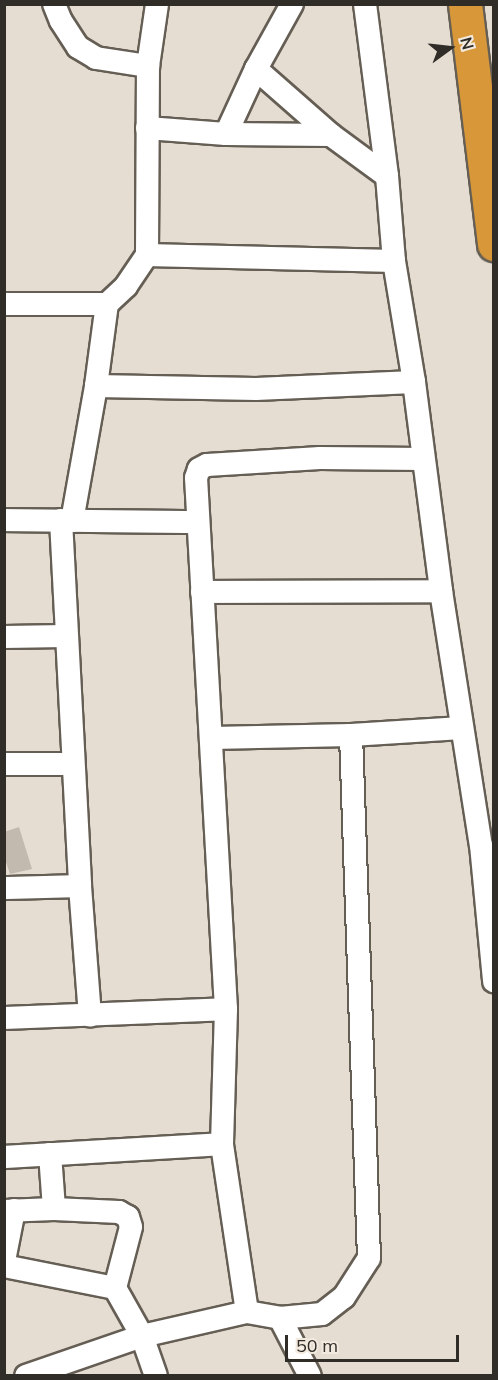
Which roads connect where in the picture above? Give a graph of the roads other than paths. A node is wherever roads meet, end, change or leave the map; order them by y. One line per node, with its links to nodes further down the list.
1 (54, 4): 6 (street)
2 (157, 4): 6 (street)
3 (292, 4): 7 (street)
4 (364, 4): 11 (street)
5 (465, 4): 12 (highway)
6 (147, 66): 8 (street)
7 (256, 69): 9 (street); 10 (street)
8 (147, 128): 9 (street); 13 (street)
9 (226, 134): 10 (street)
10 (331, 135): 11 (street)
11 (387, 176): 14 (street)
12 (494, 243)
13 (147, 255): 14 (street); 16 (street)
14 (394, 261): 17 (street)
15 (4, 304): 16 (street)
16 (107, 304): 18 (street)
17 (414, 382): 18 (street); 19 (street)
18 (96, 386): 21 (street)
19 (422, 459): 22 (street); 23 (street)
20 (4, 520): 21 (street)
21 (66, 520): 22 (street); 25 (street)
22 (197, 522): 24 (street)
23 (441, 591): 24 (street); 27 (street)
24 (202, 592): 29 (street)
25 (66, 636): 26 (street); 31 (street)
26 (4, 637)
27 (462, 728): 28 (street); 34 (street)
28 (351, 735): 29 (street); 47 (street)
29 (212, 738): 35 (street)
30 (4, 764): 31 (street)
31 (74, 764): 32 (street)
32 (80, 886): 33 (street); 36 (street)
33 (4, 888)
34 (494, 981)
35 (226, 1009): 36 (street); 38 (street)
36 (90, 1016): 37 (street)
37 (4, 1018)
38 (222, 1144): 39 (street); 46 (street)
39 (50, 1154): 40 (street); 41 (street)
40 (4, 1157)
41 (54, 1209): 42 (street); 45 (street)
42 (9, 1211): 43 (street)
43 (4, 1260)
44 (4, 1266): 45 (street)
45 (116, 1288): 48 (street)
46 (248, 1312): 47 (street); 48 (street)
47 (280, 1318): 49 (street)
48 (142, 1336): 50 (street); 51 (street)
49 (308, 1374)
50 (26, 1376)
51 (156, 1376)

